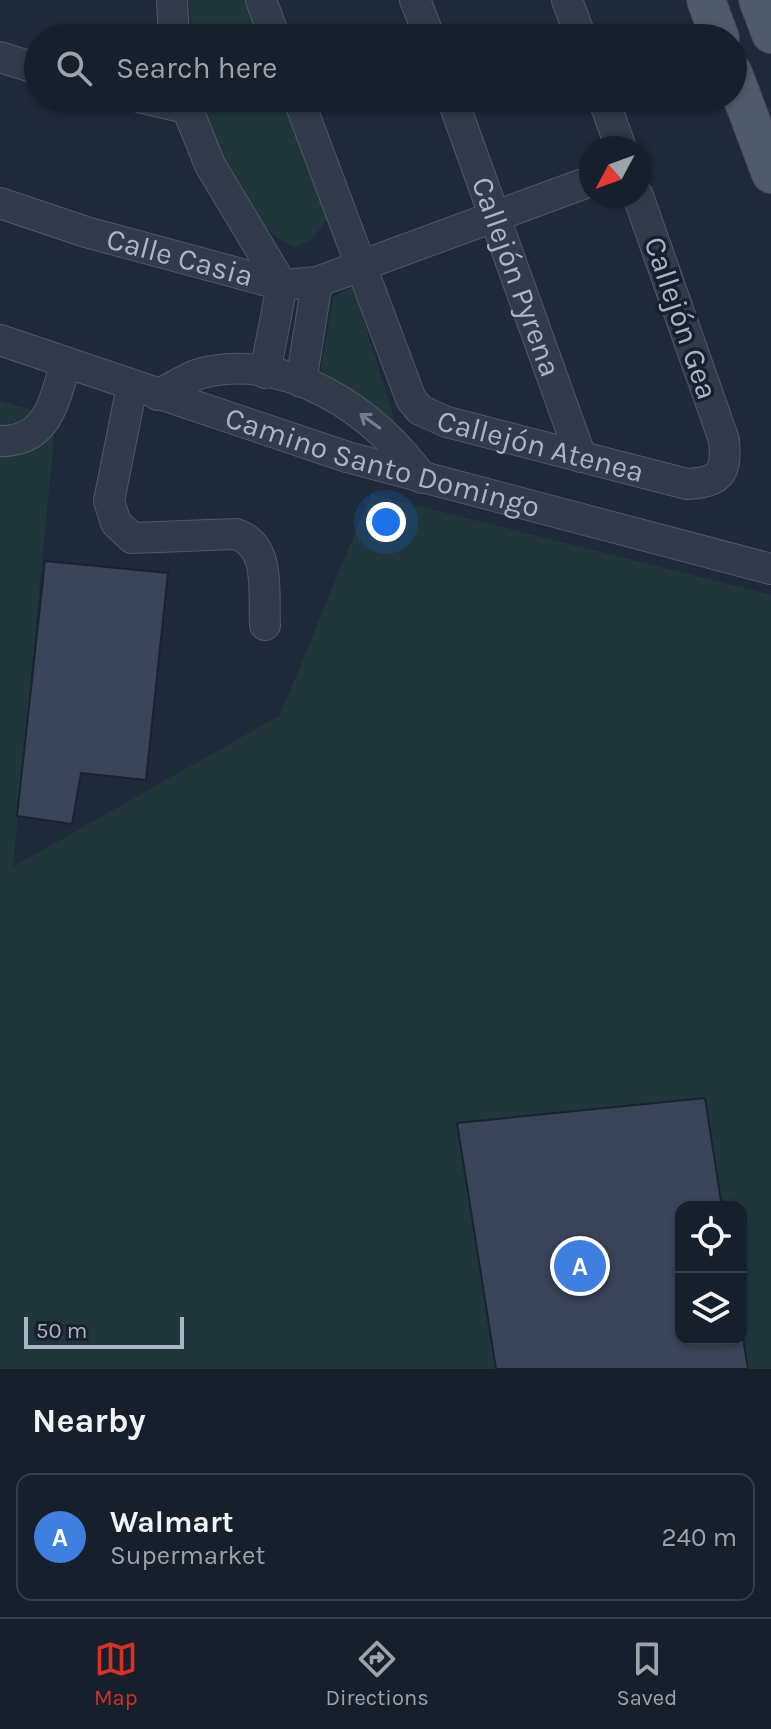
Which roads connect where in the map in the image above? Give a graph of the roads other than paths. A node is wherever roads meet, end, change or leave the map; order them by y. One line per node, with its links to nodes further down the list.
1 (172, 0): 6 (street)
2 (261, 0): 7 (street)
3 (415, 0): 8 (street)
4 (567, 0): 9 (street)
5 (706, 0): 10 (main road)
6 (173, 24)
7 (270, 24)
8 (424, 24)
9 (576, 24)
10 (715, 24)
11 (0, 57): 12 (street)
12 (24, 65)
13 (747, 110): 19 (main road)
14 (188, 112): 26 (street)
15 (303, 112): 24 (street, Callejón Atenea)
16 (457, 112): 23 (street, Callejón Pyrena)
17 (608, 112): 18 (street)
18 (617, 136)
19 (771, 174)
20 (579, 185): 23 (street, Calle Casia)
21 (0, 203): 26 (street, Calle Casia)
22 (642, 208): 32 (street, Callejón Gea)
23 (497, 216): 24 (street, Calle Casia); 34 (street, Callejón Pyrena)
24 (363, 266): 25 (street, Calle Casia); 34 (street, Callejón Atenea)
25 (317, 282): 26 (street, Calle Casia); 30 (street)
26 (282, 285): 29 (street)
27 (0, 340): 28 (street, Camino Santo Domingo)
28 (66, 363): 31 (street, Camino Santo Domingo); 33 (street)
29 (265, 373): 30 (street); 31 (street)
30 (301, 382): 35 (street, one-way to 30)
31 (145, 391): 35 (street, Camino Santo Domingo); 37 (street)
32 (724, 440): 34 (street, Callejón Atenea)
33 (0, 441)
34 (581, 457)
35 (422, 478): 36 (street, Camino Santo Domingo)
36 (766, 574)
37 (265, 625)

